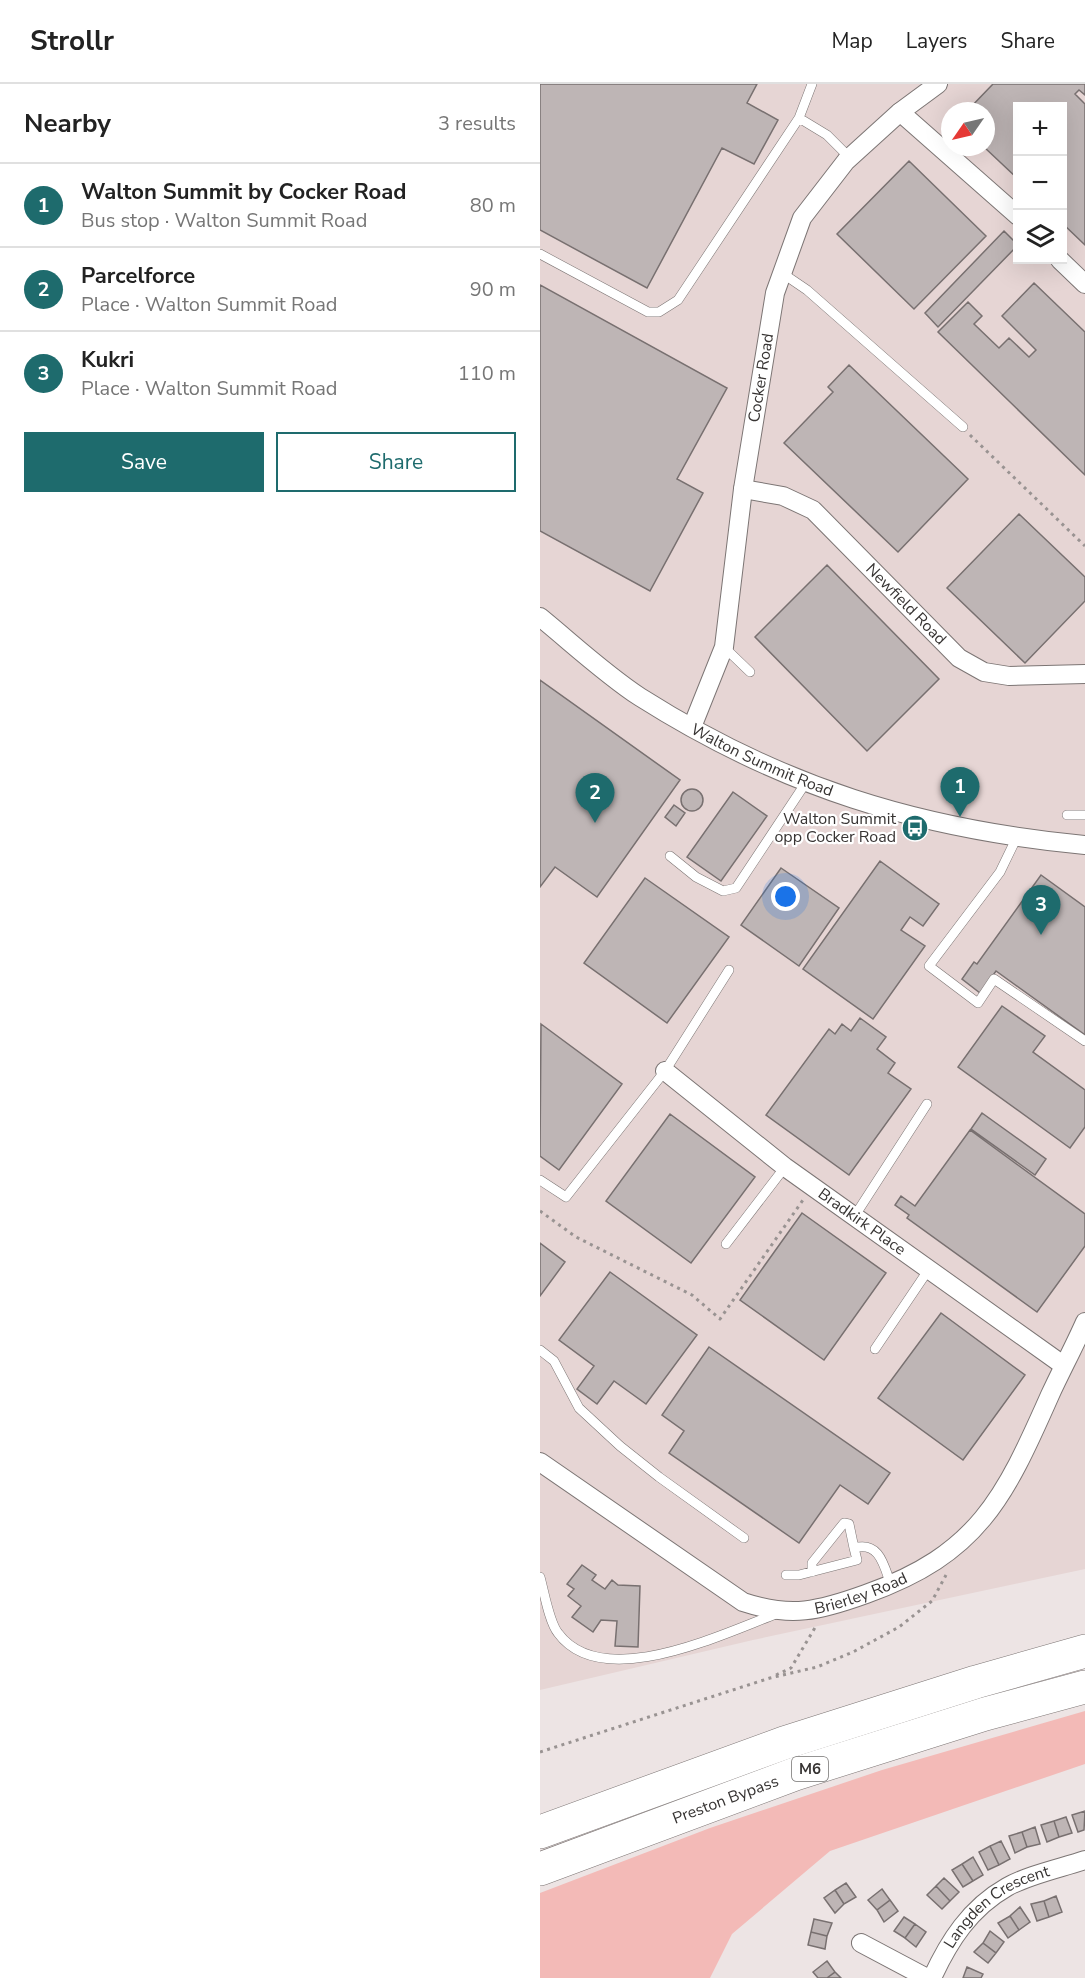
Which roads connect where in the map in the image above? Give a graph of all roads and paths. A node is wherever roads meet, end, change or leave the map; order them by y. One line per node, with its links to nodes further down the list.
1 (812, 84): 4 (lane)
2 (938, 84): 3 (street, Cocker Road)
3 (900, 112): 5 (street, Cocker Road); 6 (street)
4 (799, 118): 5 (lane); 7 (lane)
5 (850, 158): 9 (street, Cocker Road)
6 (1013, 212)
7 (540, 254)
8 (1064, 264): 10 (street)
9 (782, 273): 11 (lane); 12 (street, Cocker Road)
10 (1085, 284)
11 (963, 427): 13 (path)
12 (743, 489): 15 (street, Cocker Road); 17 (street, Newfield Road)
13 (1085, 546)
14 (540, 617): 18 (street, Walton Summit Road)
15 (724, 647): 16 (lane); 18 (street, Cocker Road)
16 (750, 672)
17 (1085, 674)
18 (692, 727): 19 (street, Walton Summit Road)
19 (805, 784): 22 (street, Walton Summit Road); 24 (lane)
20 (1068, 815): 21 (lane)
21 (1085, 815)
22 (1016, 838): 23 (street, Walton Summit Road); 26 (lane)
23 (1085, 845)
24 (670, 856)
25 (729, 970): 27 (lane)
26 (1085, 1041)
27 (664, 1071): 29 (street, Bradkirk Place); 30 (lane)
28 (927, 1104): 33 (lane)
29 (785, 1167): 31 (street, Bradkirk Place); 34 (lane)
30 (540, 1180)
31 (812, 1186): 32 (path); 33 (street, Bradkirk Place)
32 (540, 1211)
33 (854, 1216): 35 (street, Bradkirk Place)
34 (726, 1244)
35 (929, 1269): 37 (lane); 39 (street, Bradkirk Place)
36 (1084, 1326): 39 (street, Brierley Road)
37 (875, 1349)
38 (540, 1350): 41 (lane)
39 (1063, 1365): 47 (street, Brierley Road)
40 (540, 1462): 49 (street, Brierley Road)
41 (744, 1538)
42 (854, 1548): 44 (lane); 44 (lane); 47 (lane)
43 (948, 1570): 51 (path)
44 (812, 1572): 45 (lane)
45 (786, 1575)
46 (540, 1576): 49 (lane)
47 (891, 1585): 48 (street, Brierley Road)
48 (825, 1608): 49 (street, Brierley Road); 51 (path)
49 (781, 1612)
50 (1085, 1651): 54 (highway, Preston Bypass / M6)
51 (770, 1678): 53 (path)
52 (1085, 1687): 56 (highway, Preston Bypass / M6)
53 (540, 1752)
54 (540, 1832)
55 (1085, 1860): 59 (street, Langden Crescent)
56 (540, 1869)
57 (861, 1943): 58 (street)
58 (927, 1978)
59 (932, 1978)

